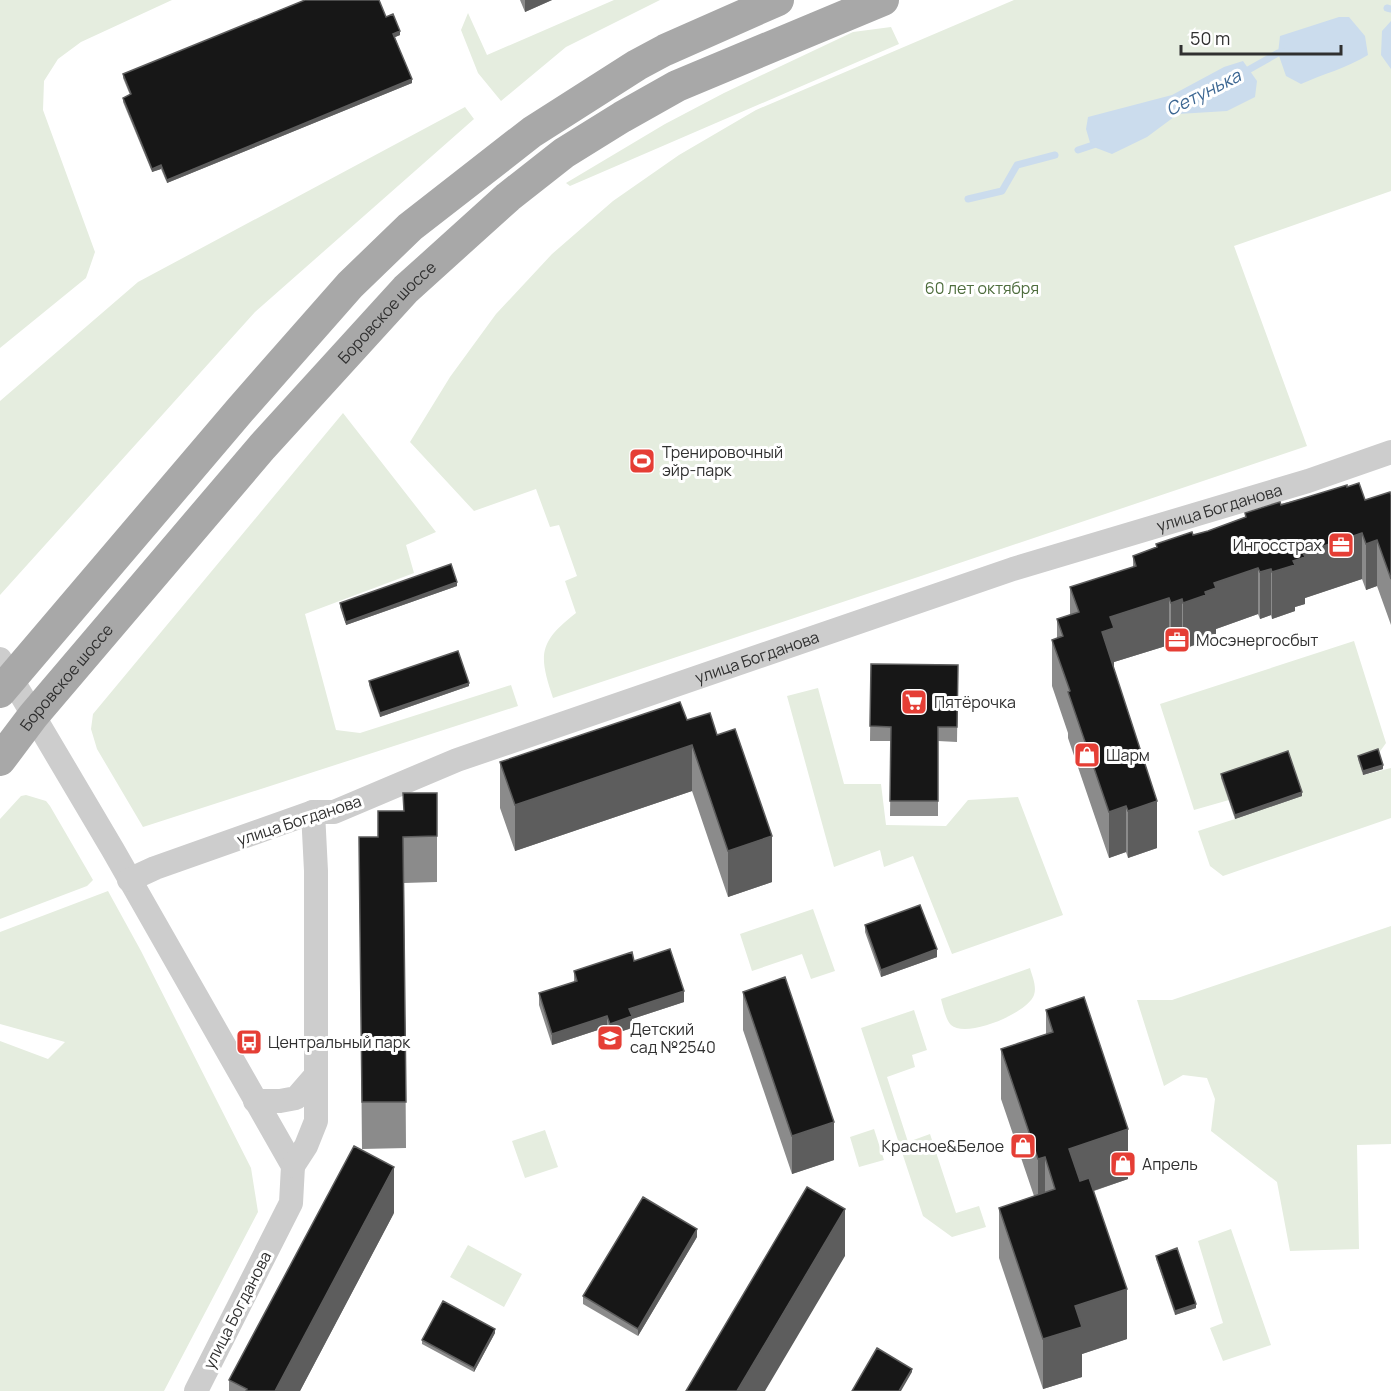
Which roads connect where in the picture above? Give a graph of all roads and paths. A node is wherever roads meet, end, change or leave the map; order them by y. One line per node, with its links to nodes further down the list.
1 (778, 0): 4 (main road)
2 (883, 0): 5 (main road, Боровское шоссе)
3 (1391, 452): 7 (street, улица Богданова)
4 (4, 677): 5 (street)
5 (33, 716): 6 (main road, Боровское шоссе); 8 (street)
6 (0, 760)
7 (314, 812): 8 (street, улица Богданова); 9 (street)
8 (129, 880): 10 (street)
9 (316, 1075): 10 (street); 11 (street)
10 (255, 1101): 11 (street)
11 (293, 1166): 12 (street, улица Богданова)
12 (196, 1391)

